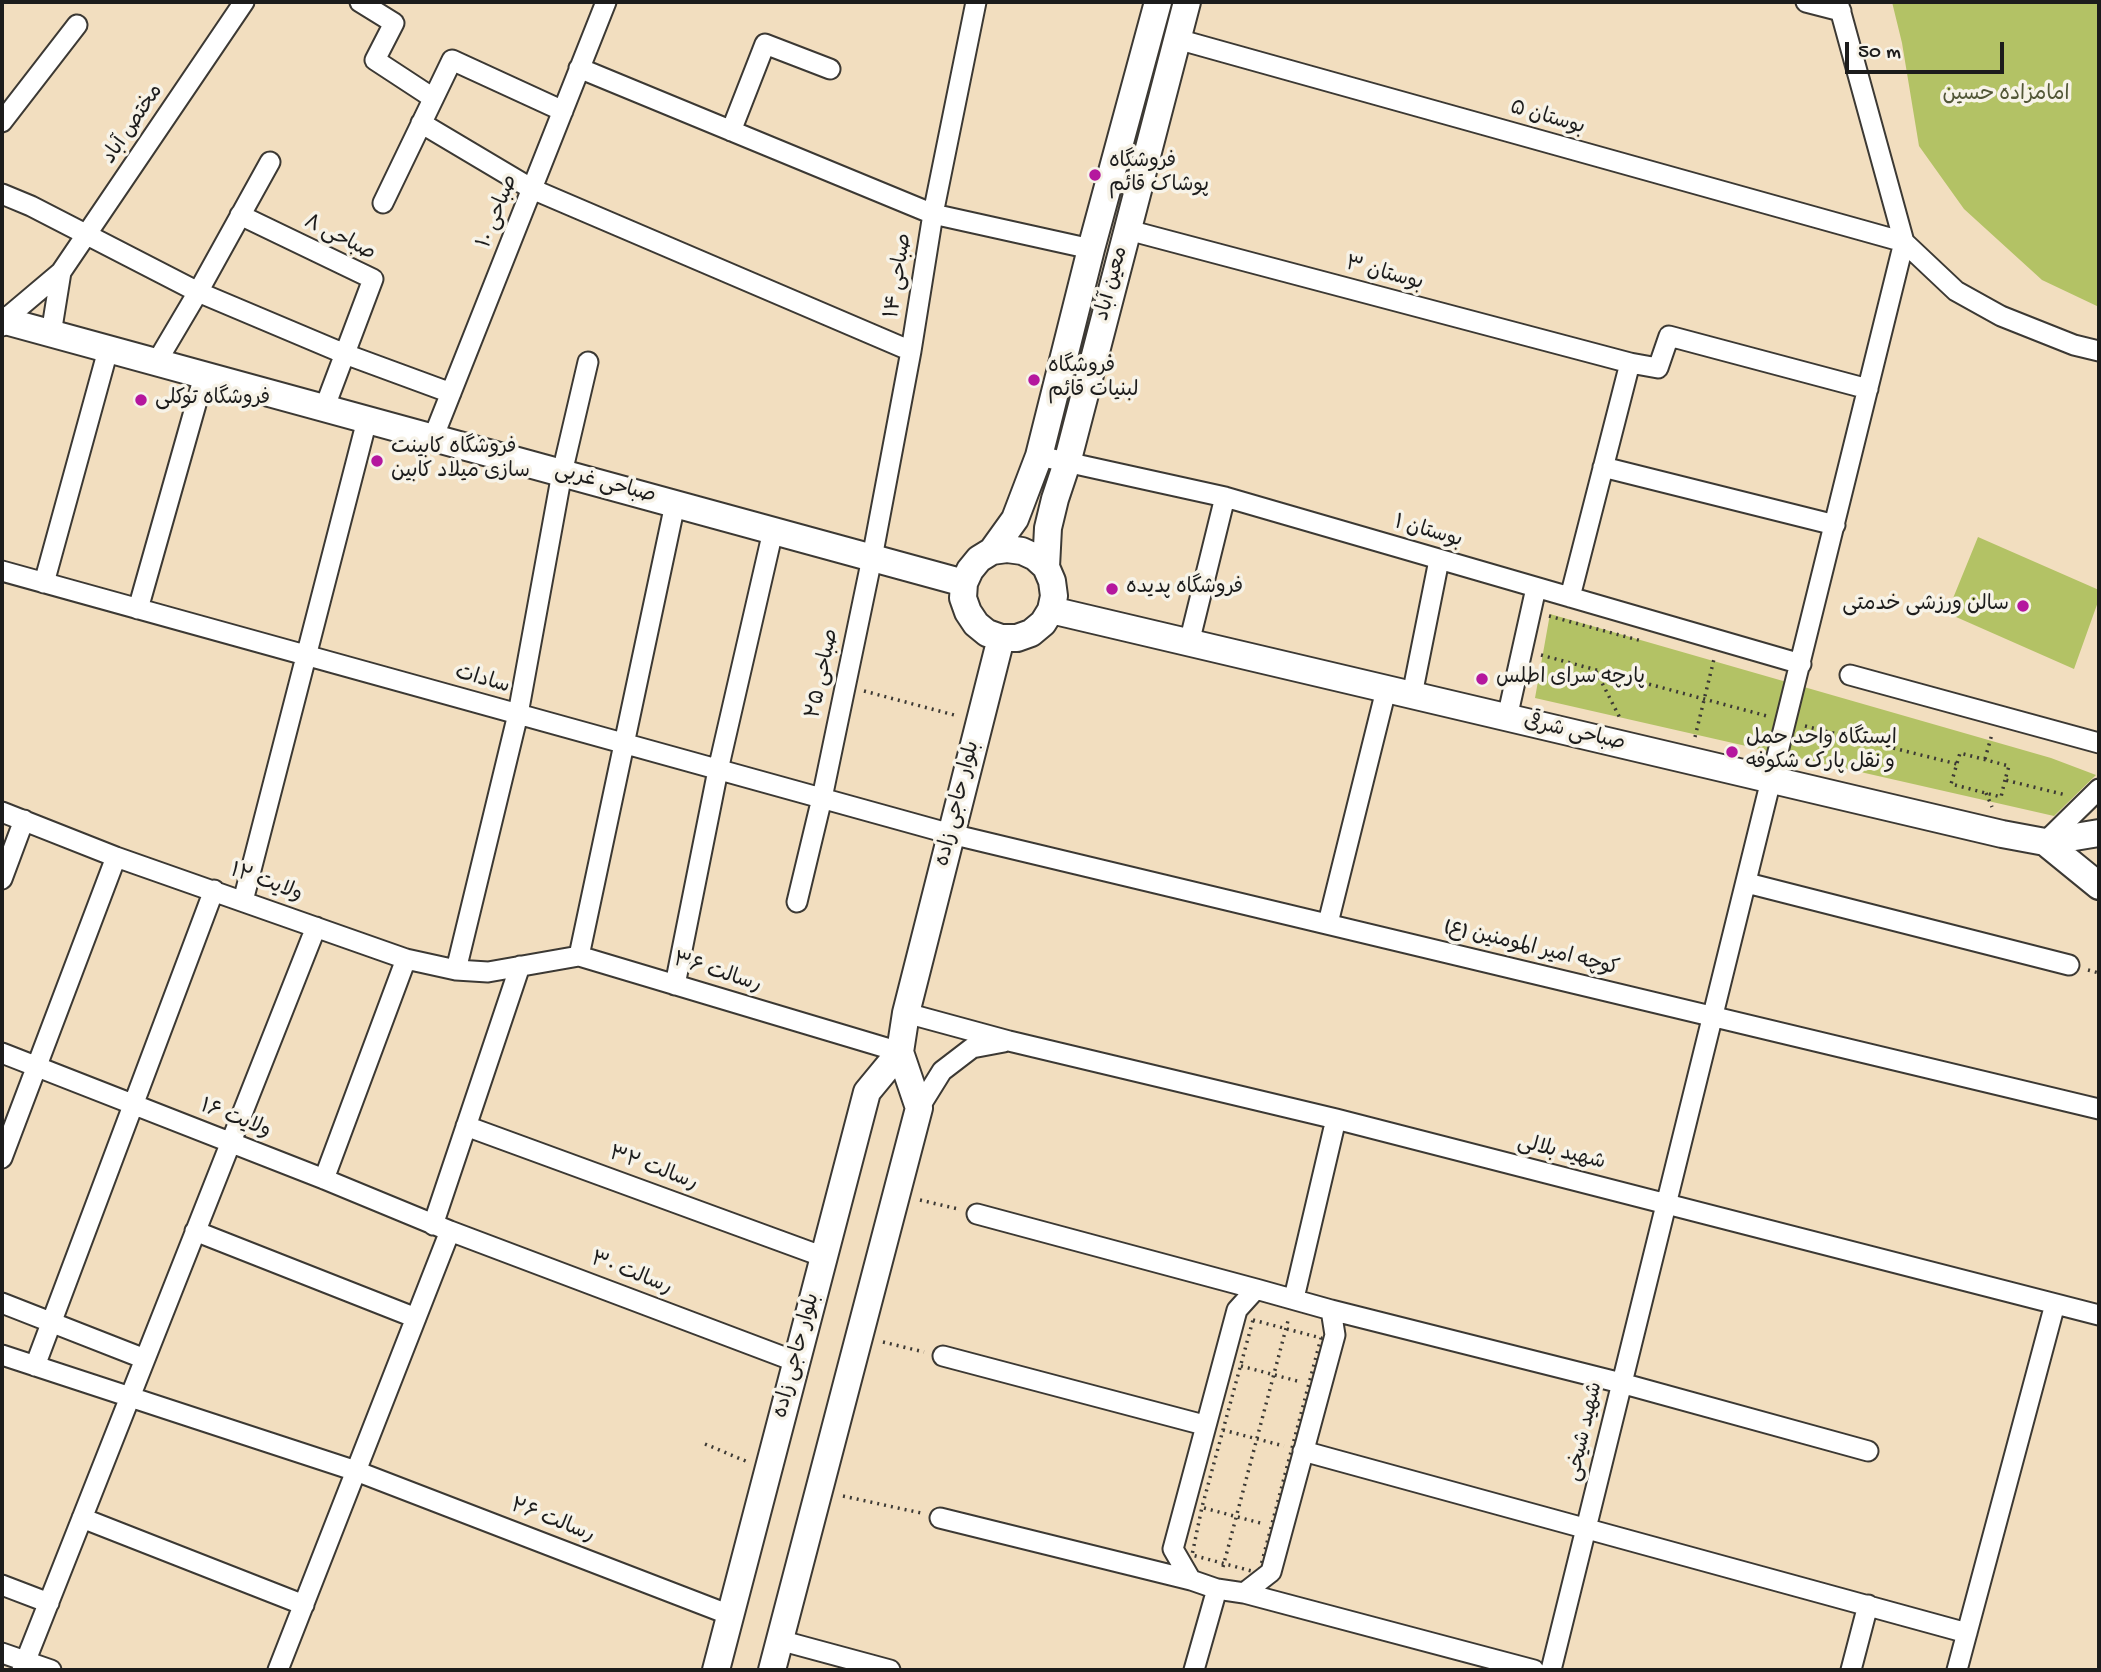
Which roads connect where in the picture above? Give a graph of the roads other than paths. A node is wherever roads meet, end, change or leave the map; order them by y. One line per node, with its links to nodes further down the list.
1 (244, 2): 25 (street, مختص آباد)
2 (360, 2): 13 (street)
3 (606, 2): 11 (street, صباحی ۱۰)
4 (975, 2): 22 (street, صباحی ۱۴)
5 (1158, 2): 27 (street, معین آباد)
6 (1187, 2): 10 (street, معین آباد)
7 (1806, 2): 8 (street)
8 (1839, 6): 26 (street)
9 (77, 25): 15 (street)
10 (1178, 39): 24 (street, معین آباد); 26 (street, بوستان ۵)
11 (579, 68): 14 (street, صباحی ۱۰); 17 (street)
12 (830, 69): 17 (street)
13 (433, 98): 14 (street); 16 (street)
14 (563, 111): 19 (street, صباحی ۱۰)
15 (2, 122)
16 (421, 123): 19 (street); 21 (street)
17 (731, 131): 22 (street)
18 (270, 162): 23 (street)
19 (532, 189): 33 (street); 41 (street, صباحی ۱۰)
20 (2, 194): 25 (street)
21 (383, 203)
22 (933, 214): 27 (street); 33 (street, صباحی ۱۴)
23 (240, 215): 29 (street); 35 (street, صباحی ۸)
24 (1128, 230): 38 (street, بوستان ۳); 46 (street, معین آباد)
25 (88, 234): 28 (street, مختص آباد); 29 (street)
26 (1904, 242): 34 (street); 40 (street, شهید شیخی)
27 (1091, 249): 45 (street, معین آباد)
28 (61, 272): 30 (street); 31 (street)
29 (198, 292): 35 (street); 37 (street)
30 (2, 323): 31 (street, صباحی غربی)
31 (51, 334): 32 (street, صباحی غربی)
32 (108, 350): 37 (street, صباحی غربی); 58 (street)
33 (911, 351): 54 (street, صباحی ۱۴)
34 (2099, 351)
35 (345, 354): 41 (street); 42 (street, صباحی ۸)
36 (589, 362): 48 (street)
37 (156, 363): 39 (street, صباحی غربی)
38 (1630, 363): 40 (street, بوستان ۳); 47 (street)
39 (204, 376): 42 (street, صباحی غربی); 62 (street)
40 (1868, 389): 51 (street, شهید شیخی)
41 (451, 393): 44 (street, صباحی ۱۰)
42 (324, 409): 43 (street, صباحی غربی)
43 (367, 420): 44 (street, صباحی غربی); 66 (street)
44 (433, 438): 48 (street, صباحی غربی)
45 (1039, 456): 46 (street, بوستان ۱); 53 (street, معین آباد)
46 (1067, 463): 49 (street, بوستان ۱); 56 (street, معین آباد)
47 (1603, 467): 51 (street); 61 (street)
48 (562, 473): 50 (street, صباحی غربی); 70 (street)
49 (1225, 496): 55 (street, بوستان ۱); 65 (street)
50 (675, 504): 52 (street, صباحی غربی); 72 (street)
51 (1835, 525): 67 (street, شهید شیخی)
52 (773, 531): 54 (street, صباحی غربی); 74 (street)
53 (992, 551): 56 (street); 59 (street)
54 (872, 558): 59 (street, صباحی غربی); 77 (street, صباحی ۲۵)
55 (1439, 560): 60 (street, بوستان ۱); 69 (street)
56 (1046, 567): 63 (street)
57 (2, 571): 58 (street, سادات)
58 (44, 583): 62 (street, سادات)
59 (964, 583): 64 (street)
60 (1536, 588): 61 (street, بوستان ۱); 71 (street)
61 (1570, 597): 67 (street, بوستان ۱)
62 (138, 609): 66 (street, سادات)
63 (1051, 610): 64 (street); 65 (street, صباحی شرقی)
64 (1002, 638): 81 (street, بلوار حاجی زاده)
65 (1189, 643): 69 (street, صباحی شرقی)
66 (307, 655): 70 (street, سادات); 88 (street)
67 (1801, 664): 75 (street, شهید شیخی)
68 (1850, 675): 73 (street)
69 (1399, 692): 71 (street, صباحی شرقی); 90 (street)
70 (518, 714): 72 (street, سادات); 96 (street)
71 (1507, 718): 75 (street, صباحی شرقی)
72 (623, 743): 74 (street, سادات); 92 (street)
73 (2099, 743)
74 (718, 770): 77 (street, سادات); 97 (street)
75 (1773, 780): 82 (street, صباحی شرقی); 85 (street, شهید شیخی)
76 (2094, 794): 82 (street)
77 (822, 799): 81 (street, سادات); 89 (street, صباحی ۲۵)
78 (2, 812): 79 (street, ولایت ۱۲)
79 (24, 820): 83 (street, ولایت ۱۲); 84 (street)
80 (2099, 833): 82 (street, صباحی شرقی)
81 (951, 834): 90 (street, کوچه امیر المومنین (ع)); 98 (street, بلوار حاجی زاده)
82 (2045, 842): 86 (street)
83 (116, 857): 87 (street, ولایت ۱۲); 103 (street)
84 (2, 879)
85 (1747, 883): 94 (street); 99 (street, شهید شیخی)
86 (2099, 886)
87 (214, 890): 88 (street, ولایت ۱۲); 104 (street)
88 (243, 901): 91 (street, ولایت ۱۲)
89 (797, 902)
90 (1328, 923): 99 (street, کوچه امیر المومنین (ع))
91 (316, 927): 93 (street, ولایت ۱۲); 109 (street)
92 (579, 956): 95 (street, رسالت ۳۶); 97 (street, رسالت ۳۶)
93 (406, 959): 96 (street, ولایت ۱۲); 111 (street)
94 (2069, 965)
95 (520, 966): 96 (street, ولایت ۱۲); 108 (street)
96 (456, 970)
97 (675, 985): 101 (street, رسالت ۳۶)
98 (905, 1013): 100 (street, شهید بلالی); 101 (street, بلوار حاجی زاده)
99 (1714, 1016): 106 (street, کوچه امیر المومنین (ع)); 112 (street, شهید شیخی)
100 (1009, 1041): 105 (street); 107 (street, شهید بلالی)
101 (900, 1052): 105 (street, بلوار حاجی زاده); 116 (street, بلوار حاجی زاده)
102 (2, 1053): 103 (street, ولایت ۱۶)
103 (36, 1066): 104 (street, ولایت ۱۶); 110 (street)
104 (134, 1105): 109 (street, ولایت ۱۶); 124 (street)
105 (919, 1108): 148 (street)
106 (2099, 1109)
107 (1336, 1119): 112 (street, شهید بلالی); 118 (street)
108 (466, 1126): 114 (street); 116 (street, رسالت ۳۲)
109 (231, 1142): 111 (street, ولایت ۱۶); 115 (street)
110 (2, 1158)
111 (324, 1179): 114 (street, ولایت ۱۶)
112 (1667, 1205): 120 (street, شهید بلالی); 130 (street, شهید شیخی)
113 (977, 1214): 117 (street)
114 (441, 1228): 123 (street); 128 (street, رسالت ۳۰)
115 (195, 1231): 123 (street); 126 (street)
116 (824, 1257): 128 (street, بلوار حاجی زاده)
117 (1256, 1289): 118 (street); 132 (street)
118 (1294, 1298): 121 (street)
119 (2, 1303): 124 (street)
120 (2055, 1304): 122 (street, شهید بلالی); 147 (street)
121 (1331, 1310): 130 (street); 133 (street)
122 (2099, 1315)
123 (416, 1318): 135 (street)
124 (52, 1322): 126 (street); 129 (street)
125 (943, 1356): 132 (street)
126 (145, 1359): 131 (street)
127 (4, 1361): 129 (street, رسالت ۲۶)
128 (797, 1362): 146 (street, بلوار حاجی زاده)
129 (35, 1366): 131 (street, رسالت ۲۶)
130 (1621, 1383): 134 (street); 138 (street, شهید شیخی)
131 (130, 1398): 135 (street, رسالت ۲۶); 136 (street)
132 (1214, 1427): 139 (street)
133 (1297, 1449): 138 (street); 142 (street)
134 (1868, 1451)
135 (356, 1471): 144 (street); 146 (street, رسالت ۲۶)
136 (82, 1518): 143 (street); 144 (street)
137 (940, 1518): 139 (street)
138 (1586, 1530): 145 (street); 158 (street, شهید شیخی)
139 (1191, 1580): 141 (street)
140 (2, 1585): 143 (street)
141 (1217, 1589): 142 (street); 156 (street)
142 (1244, 1593): 157 (street)
143 (48, 1603): 150 (street)
144 (304, 1605): 152 (street)
145 (1868, 1605): 147 (street); 159 (street)
146 (730, 1615): 153 (street, بلوار حاجی زاده)
147 (1967, 1633): 160 (street)
148 (791, 1644): 154 (street); 155 (street)
149 (2, 1653): 150 (street)
150 (24, 1665): 151 (street)
151 (51, 1670)
152 (278, 1670)
153 (716, 1670)
154 (772, 1670)
155 (890, 1670)
156 (1194, 1670)
157 (1534, 1670)
158 (1551, 1670)
159 (1851, 1670)
160 (1957, 1670)

